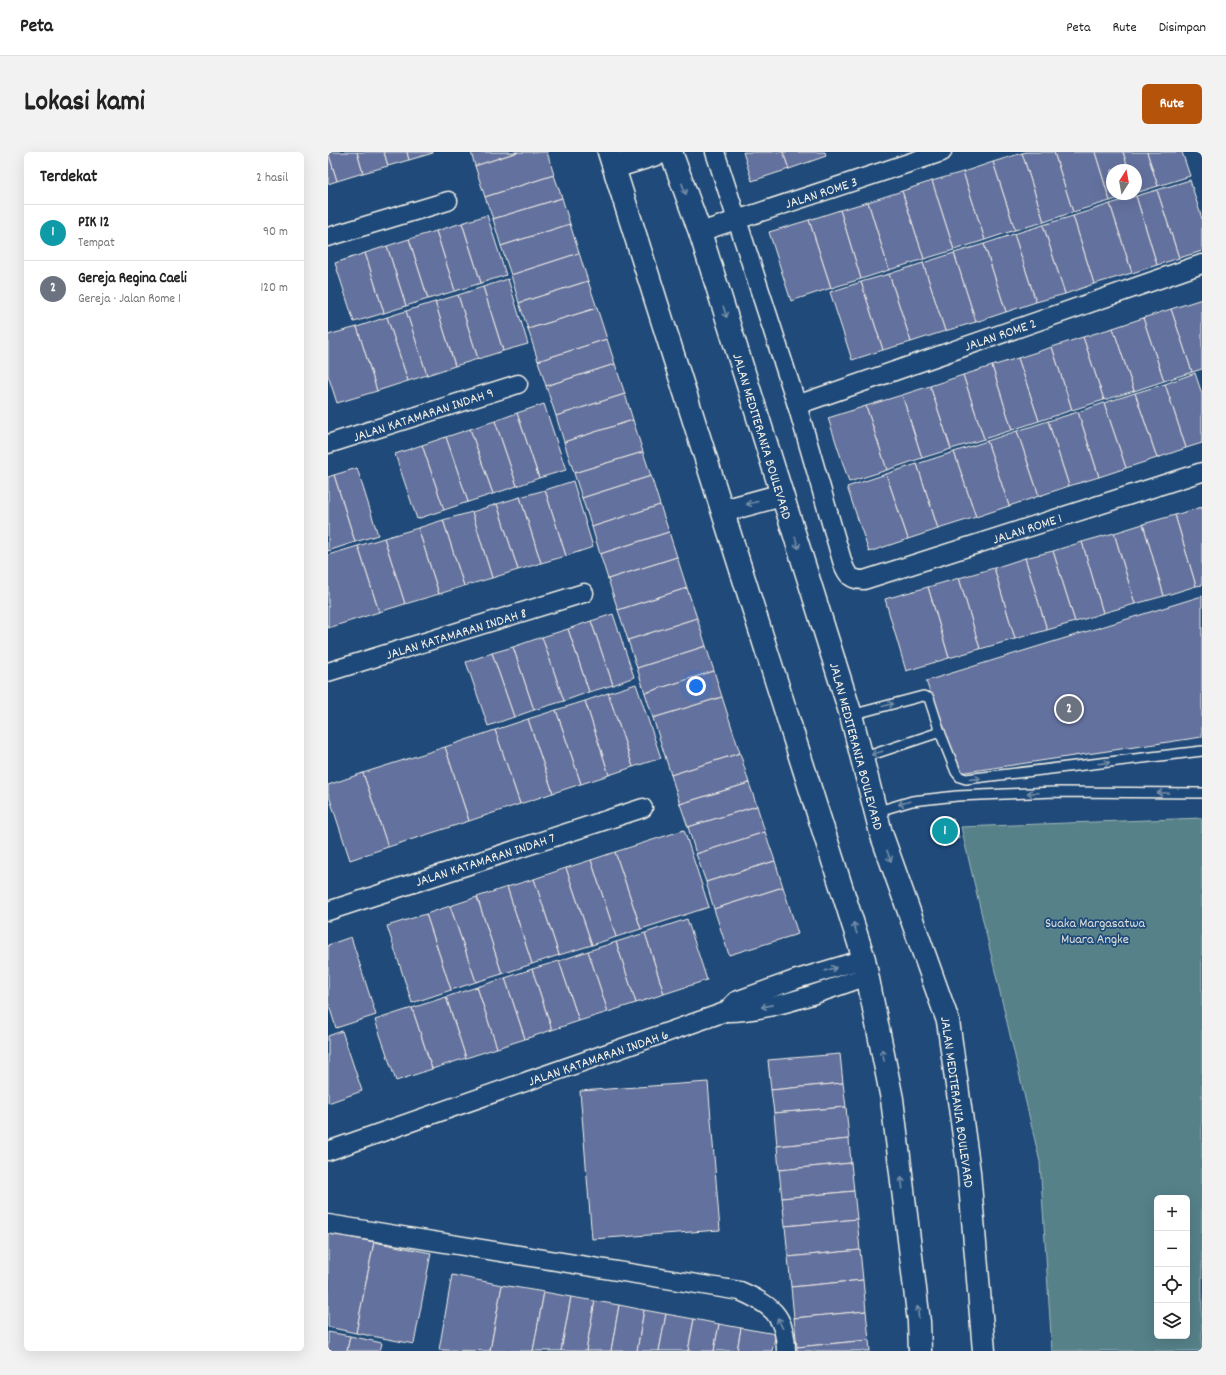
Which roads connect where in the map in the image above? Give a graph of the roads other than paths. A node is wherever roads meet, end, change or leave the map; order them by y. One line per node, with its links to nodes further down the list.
1 (663, 152): 5 (street)
2 (671, 152): 8 (street, JALAN MEDITERANIA BOULEVARD, one-way to 8)
3 (715, 152): 7 (street)
4 (942, 152): 7 (street, JALAN ROME 3)
5 (611, 160): 16 (street)
6 (448, 201): 9 (street)
7 (737, 219): 8 (street, JALAN ROME 3); 12 (street)
8 (700, 232): 15 (street, JALAN MEDITERANIA BOULEVARD, one-way to 15)
9 (328, 237)
10 (1202, 264): 12 (street, JALAN ROME 2)
11 (518, 384): 13 (street, JALAN KATAMARAN INDAH 9)
12 (797, 405): 14 (street, JALAN ROME 1)
13 (328, 444)
14 (1202, 472)
15 (782, 495): 16 (street, one-way to 16); 19 (street, JALAN MEDITERANIA BOULEVARD, one-way to 19)
16 (722, 511): 27 (street, one-way to 16)
17 (584, 593): 18 (street, JALAN KATAMARAN INDAH 8)
18 (328, 672)
19 (850, 715): 20 (lane, one-way to 20); 22 (street, JALAN MEDITERANIA BOULEVARD)
20 (940, 732): 21 (lane, one-way to 21); 22 (lane, one-way to 22)
21 (1202, 751)
22 (861, 758): 25 (street, JALAN MEDITERANIA BOULEVARD)
23 (1202, 793): 25 (lane, one-way to 25)
24 (643, 808): 26 (street, JALAN KATAMARAN INDAH 7)
25 (875, 812): 32 (street, JALAN MEDITERANIA BOULEVARD, one-way to 32)
26 (328, 911)
27 (866, 967): 28 (street, JALAN KATAMARAN INDAH 6); 31 (street, one-way to 27)
28 (328, 1151)
29 (328, 1224): 30 (street, one-way to 29)
30 (786, 1351)
31 (920, 1351)
32 (984, 1351)

